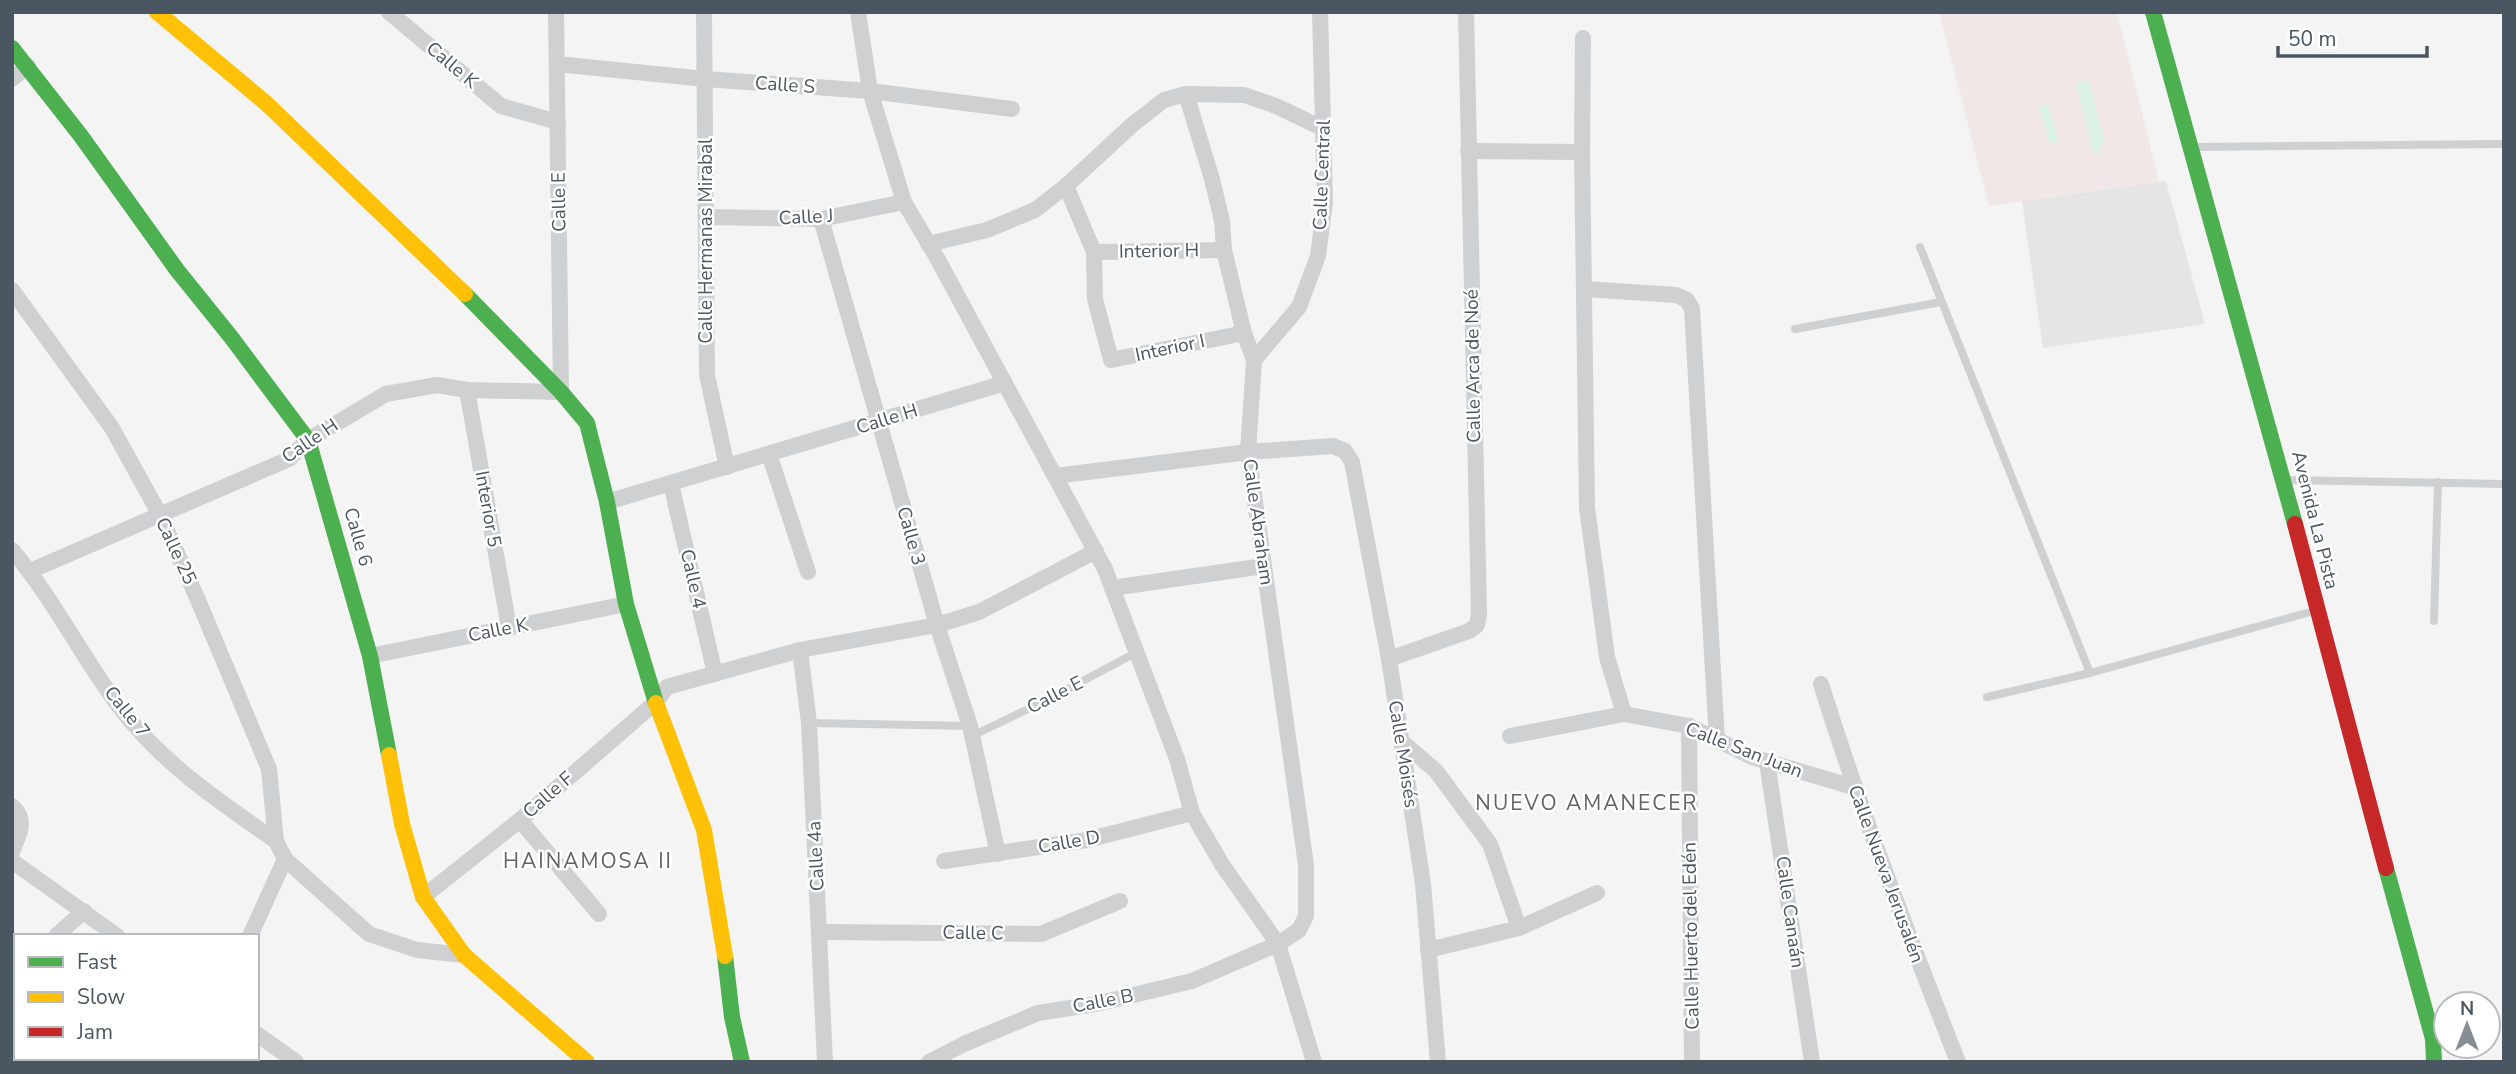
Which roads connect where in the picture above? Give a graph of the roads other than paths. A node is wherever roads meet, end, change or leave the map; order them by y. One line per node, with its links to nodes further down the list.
1 (157, 12): 40 (street)
2 (389, 12): 18 (street, Calle K)
3 (556, 12): 11 (street, Calle E)
4 (704, 12): 14 (street, Calle Hermanas Mirabal)
5 (858, 12): 15 (street)
6 (1320, 12): 19 (street, Calle Central)
7 (1466, 12): 22 (street, Calle Arca de Noé)
8 (2153, 12): 21 (street, Avenida La Pista)
9 (1583, 38): 23 (street)
10 (12, 48): 12 (street, Calle 6)
11 (557, 64): 14 (street, Calle S); 18 (street, Calle E)
12 (28, 66): 13 (street); 42 (street, Calle 6)
13 (12, 79)
14 (705, 79): 15 (street, Calle S); 26 (street, Calle Hermanas Mirabal)
15 (870, 91): 17 (street, Calle S); 25 (street)
16 (1186, 94): 19 (street); 24 (street); 30 (street, Calle Abraham)
17 (1012, 109)
18 (558, 122): 40 (street, Calle E)
19 (1324, 129): 37 (street, Calle Central)
20 (2504, 144): 21 (lane)
21 (2189, 147): 47 (street, Avenida La Pista)
22 (1468, 151): 23 (street); 67 (street, Calle Arca de Noé)
23 (1582, 152): 32 (street)
24 (1066, 186): 28 (street); 31 (street, Interior I)
25 (904, 202): 27 (street, Calle J); 28 (street)
26 (706, 217): 27 (street, Calle J); 45 (street, Calle Hermanas Mirabal)
27 (821, 219): 41 (street, Calle 3)
28 (928, 244): 38 (street)
29 (1920, 247): 34 (lane)
30 (1224, 250): 31 (street, Interior H); 36 (street, Calle Abraham)
31 (1094, 252): 36 (street, Interior I)
32 (1585, 289): 73 (street); 78 (street)
33 (12, 290): 52 (street, Calle 25)
34 (1941, 302): 35 (lane); 68 (lane)
35 (1795, 329)
36 (1244, 333): 37 (street, Calle Abraham)
37 (1254, 360): 43 (street, Calle Abraham)
38 (1005, 383): 41 (street, Calle H); 46 (street)
39 (467, 390): 40 (street, Calle H); 42 (street, Calle H); 63 (street, Interior 5)
40 (561, 392): 51 (street)
41 (878, 422): 44 (street, Calle H); 62 (street, Calle 3)
42 (308, 440): 52 (street, Calle H); 66 (street, Calle 6)
43 (1248, 452): 46 (street); 55 (street, Calle Abraham); 67 (street, Calle Moisés)
44 (769, 454): 45 (street, Calle H); 57 (street)
45 (727, 467): 49 (street, Calle H)
46 (1055, 476): 54 (street)
47 (2284, 480): 48 (lane); 60 (street, Avenida La Pista)
48 (2438, 482): 50 (lane); 61 (lane)
49 (671, 484): 51 (street, Calle H); 69 (street, Calle 4)
50 (2504, 484)
51 (607, 502): 59 (street)
52 (160, 515): 56 (street, Calle H); 85 (street, Calle 25)
53 (12, 550): 56 (street, Calle 7)
54 (1096, 551): 58 (street); 62 (street)
55 (1264, 566): 58 (street); 101 (street, Calle Abraham)
56 (30, 571): 85 (street, Calle 7)
57 (807, 572)
58 (1112, 588): 65 (street)
59 (626, 604): 63 (street, Calle K); 72 (street)
60 (2316, 610): 68 (lane); 105 (street, Avenida La Pista)
61 (2434, 621)
62 (937, 625): 64 (street); 76 (street, Calle 3)
63 (509, 628): 66 (street, Calle K)
64 (800, 650): 69 (street); 74 (street, Calle 4a)
65 (1137, 652): 76 (lane, Calle E); 83 (street)
66 (370, 656): 92 (street, Calle 6)
67 (1389, 659): 79 (street, Calle Moisés)
68 (2090, 673): 71 (lane)
69 (715, 674): 72 (street, Calle F)
70 (1821, 684): 81 (street, Calle Nueva Jerusalén)
71 (1987, 697)
72 (656, 702): 84 (street, Calle F); 109 (street)
73 (1624, 714): 75 (street, Calle San Juan); 77 (street, Calle San Juan)
74 (809, 723): 76 (lane, Calle E); 97 (street, Calle 4a)
75 (1689, 726): 78 (street, Calle San Juan); 114 (street, Calle Huerto del Edén)
76 (971, 731): 87 (street, Calle 3)
77 (1510, 736)
78 (1717, 740): 80 (street, Calle San Juan)
79 (1401, 741): 96 (street); 102 (street, Calle Moisés)
80 (1767, 762): 81 (street, Calle San Juan); 115 (street, Calle Canaán)
81 (1853, 788): 106 (street, Calle Nueva Jerusalén)
82 (12, 806): 86 (street)
83 (1192, 813): 87 (street, Calle D); 101 (street)
84 (520, 820): 92 (street, Calle F); 95 (street)
85 (276, 841): 88 (street)
86 (12, 852)
87 (998, 854): 90 (street, Calle D)
88 (285, 859): 100 (street); 103 (street)
89 (12, 861): 94 (street)
90 (944, 861)
91 (1597, 893): 96 (street)
92 (423, 897): 103 (street, Calle 6)
93 (1120, 901): 97 (street, Calle C)
94 (84, 911): 98 (street); 99 (street)
95 (599, 914)
96 (1519, 928): 102 (street)
97 (820, 932): 110 (street, Calle 4a)
98 (58, 934)
99 (114, 934)
100 (251, 934)
101 (1278, 944): 111 (street, Calle B); 112 (street)
102 (1428, 950): 113 (street, Calle Moisés)
103 (464, 955): 108 (street, Calle 6)
104 (259, 1035): 107 (street)
105 (2432, 1035)
106 (1958, 1061): 116 (street)
107 (296, 1062)
108 (587, 1062)
109 (742, 1062)
110 (825, 1062)
111 (929, 1062)
112 (1314, 1062)
113 (1438, 1062)
114 (1692, 1062)
115 (1812, 1062)
116 (1951, 1062)

